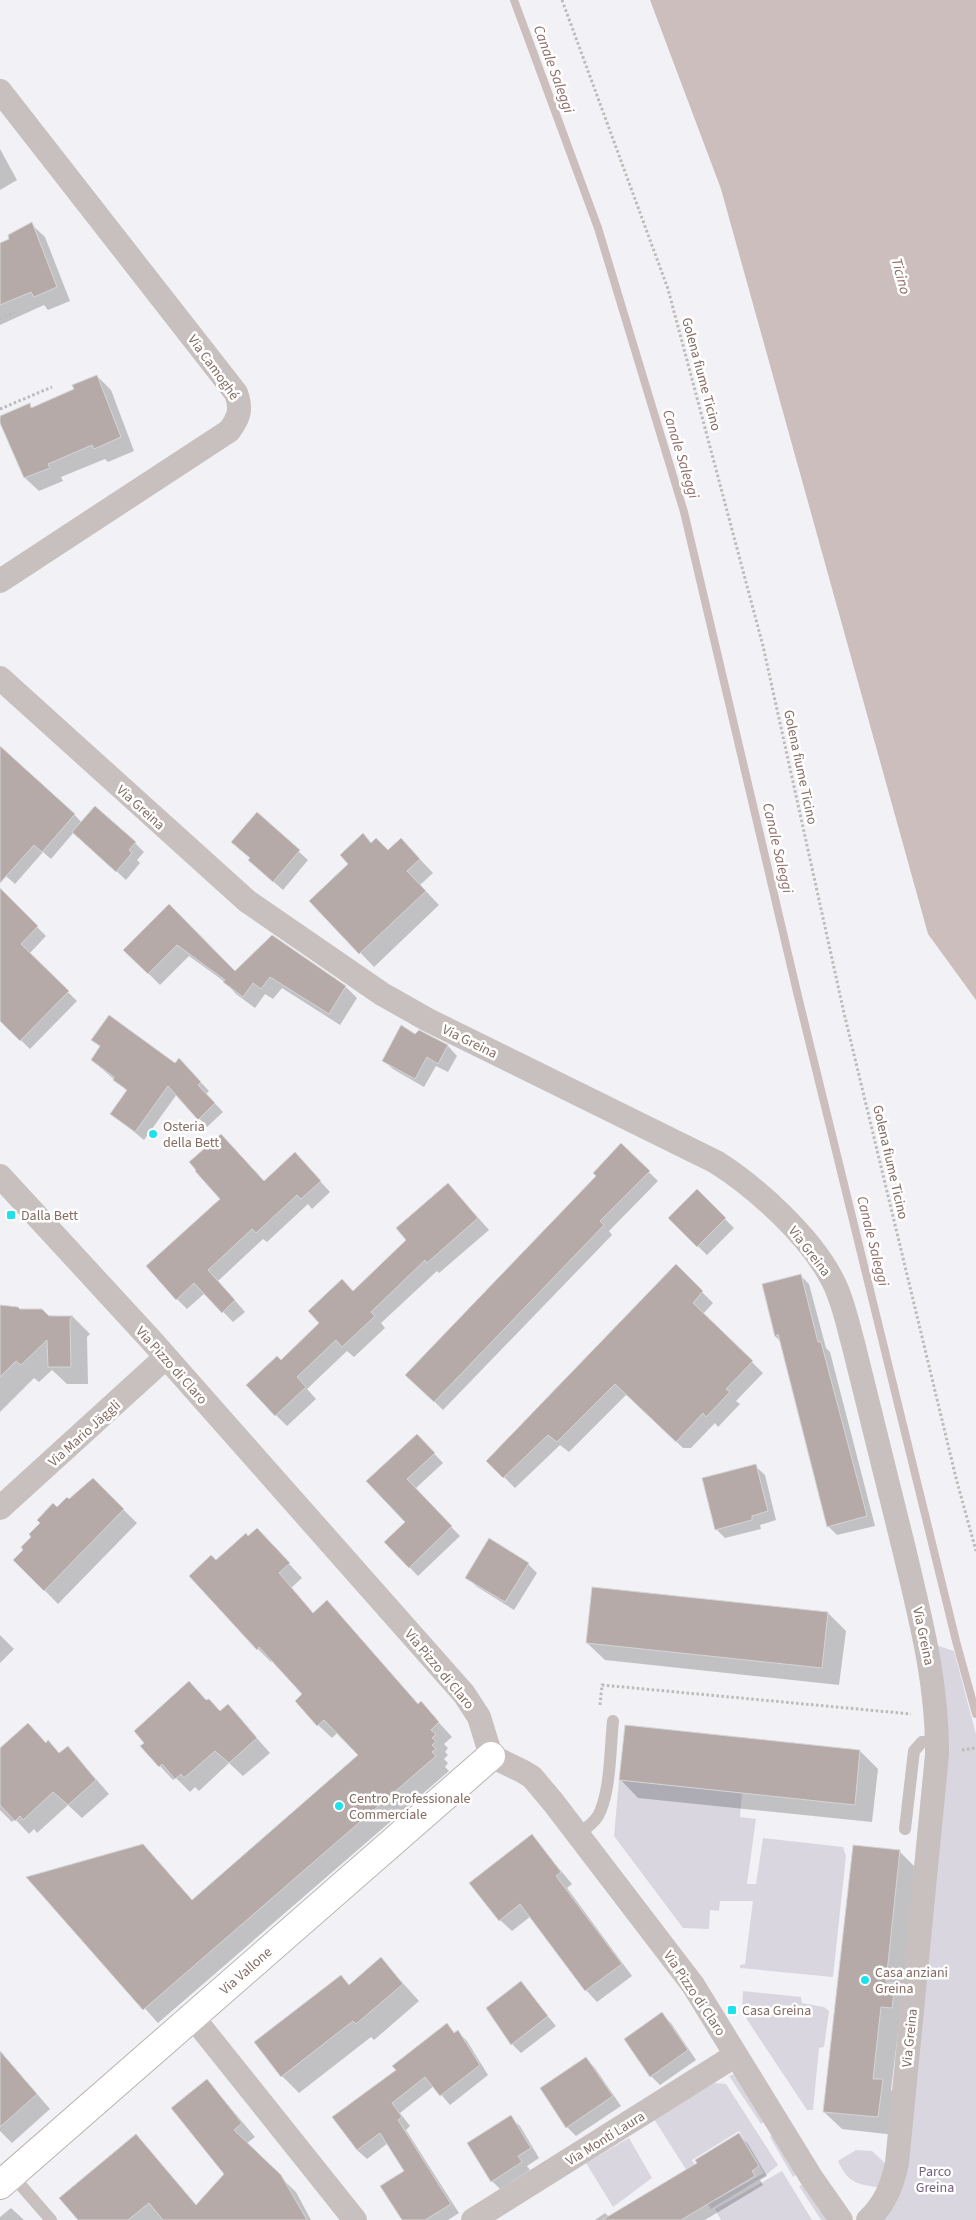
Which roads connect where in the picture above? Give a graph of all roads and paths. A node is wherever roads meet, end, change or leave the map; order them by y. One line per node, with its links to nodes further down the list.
1 (562, 0): 12 (path, Golena fiume Ticino)
2 (0, 91): 7 (street, Via Camoghé)
3 (15, 312): 4 (path)
4 (0, 319)
5 (52, 387): 6 (path)
6 (0, 409)
7 (0, 581)
8 (0, 678): 14 (street, Via Greina)
9 (0, 1176): 10 (street, Via Pizzo di Claro)
10 (166, 1357): 11 (street, Via Mario Jäggli); 17 (street, Via Pizzo di Claro)
11 (0, 1508)
12 (976, 1551)
13 (599, 1713): 14 (path)
14 (936, 1717): 16 (street, Via Greina)
15 (613, 1721): 19 (lane)
16 (937, 1741): 18 (lane); 27 (street, Via Greina)
17 (491, 1756): 19 (street, Via Pizzo di Claro); 20 (street, Via Vallone)
18 (905, 1829)
19 (578, 1834): 21 (street, Via Pizzo di Claro)
20 (192, 2016): 22 (street, Via Vallone); 24 (street)
21 (736, 2055): 25 (street, Via Monti Laura); 26 (street, Via Pizzo di Claro)
22 (6, 2179): 23 (lane)
23 (51, 2220)
24 (355, 2220)
25 (474, 2220)
26 (842, 2220)
27 (868, 2220)

